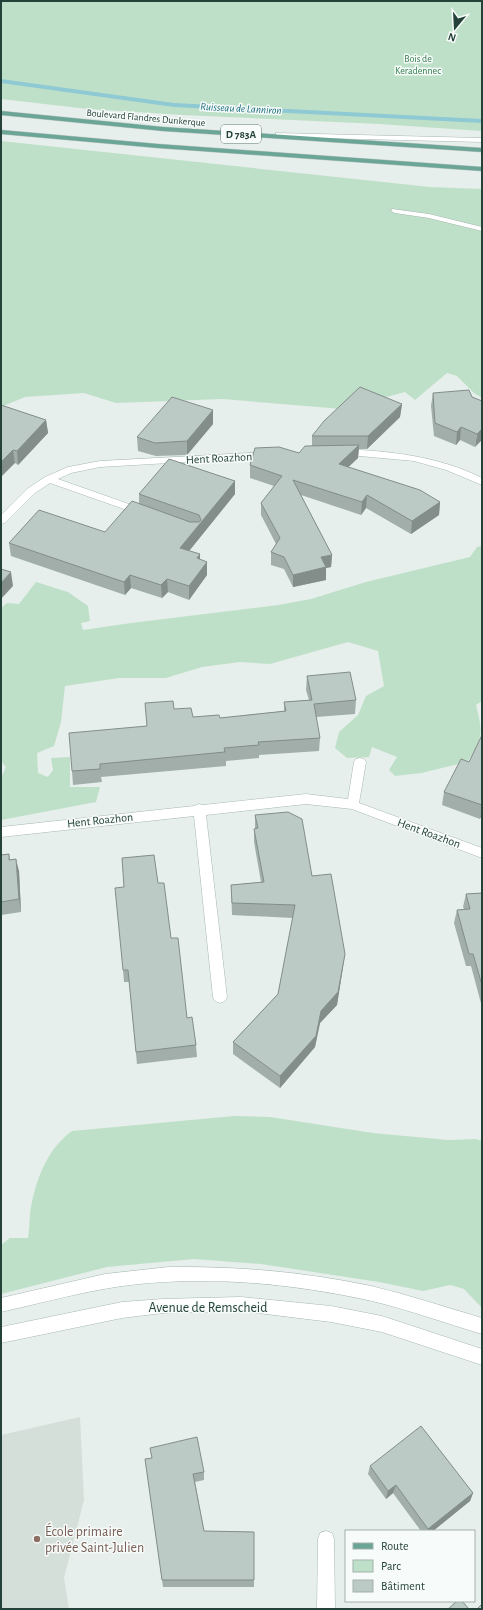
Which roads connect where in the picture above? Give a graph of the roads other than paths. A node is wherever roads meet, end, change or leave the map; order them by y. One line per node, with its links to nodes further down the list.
1 (1, 113): 3 (main road, Boulevard Flandres Dunkerque / D 783A)
2 (1, 132): 6 (main road, D 783A)
3 (248, 134): 4 (street); 5 (main road, Boulevard Flandres Dunkerque / D 783A)
4 (482, 140)
5 (482, 150)
6 (482, 169)
7 (395, 211): 8 (street)
8 (482, 228)
9 (334, 452): 12 (street)
10 (281, 455): 11 (street, Hent Roazhon)
11 (49, 479): 13 (street); 14 (street, Hent Roazhon)
12 (482, 482)
13 (151, 516)
14 (1, 521)
15 (360, 762): 16 (street)
16 (353, 805): 17 (street, Hent Roazhon); 19 (street, Hent Roazhon)
17 (199, 810): 18 (street, Hent Roazhon); 20 (street)
18 (1, 832)
19 (482, 853)
20 (220, 997)
21 (1, 1305): 22 (street)
22 (482, 1326)
23 (1, 1335): 24 (street, Avenue de Remscheid)
24 (482, 1357)
25 (326, 1539): 26 (street)
26 (326, 1609)

